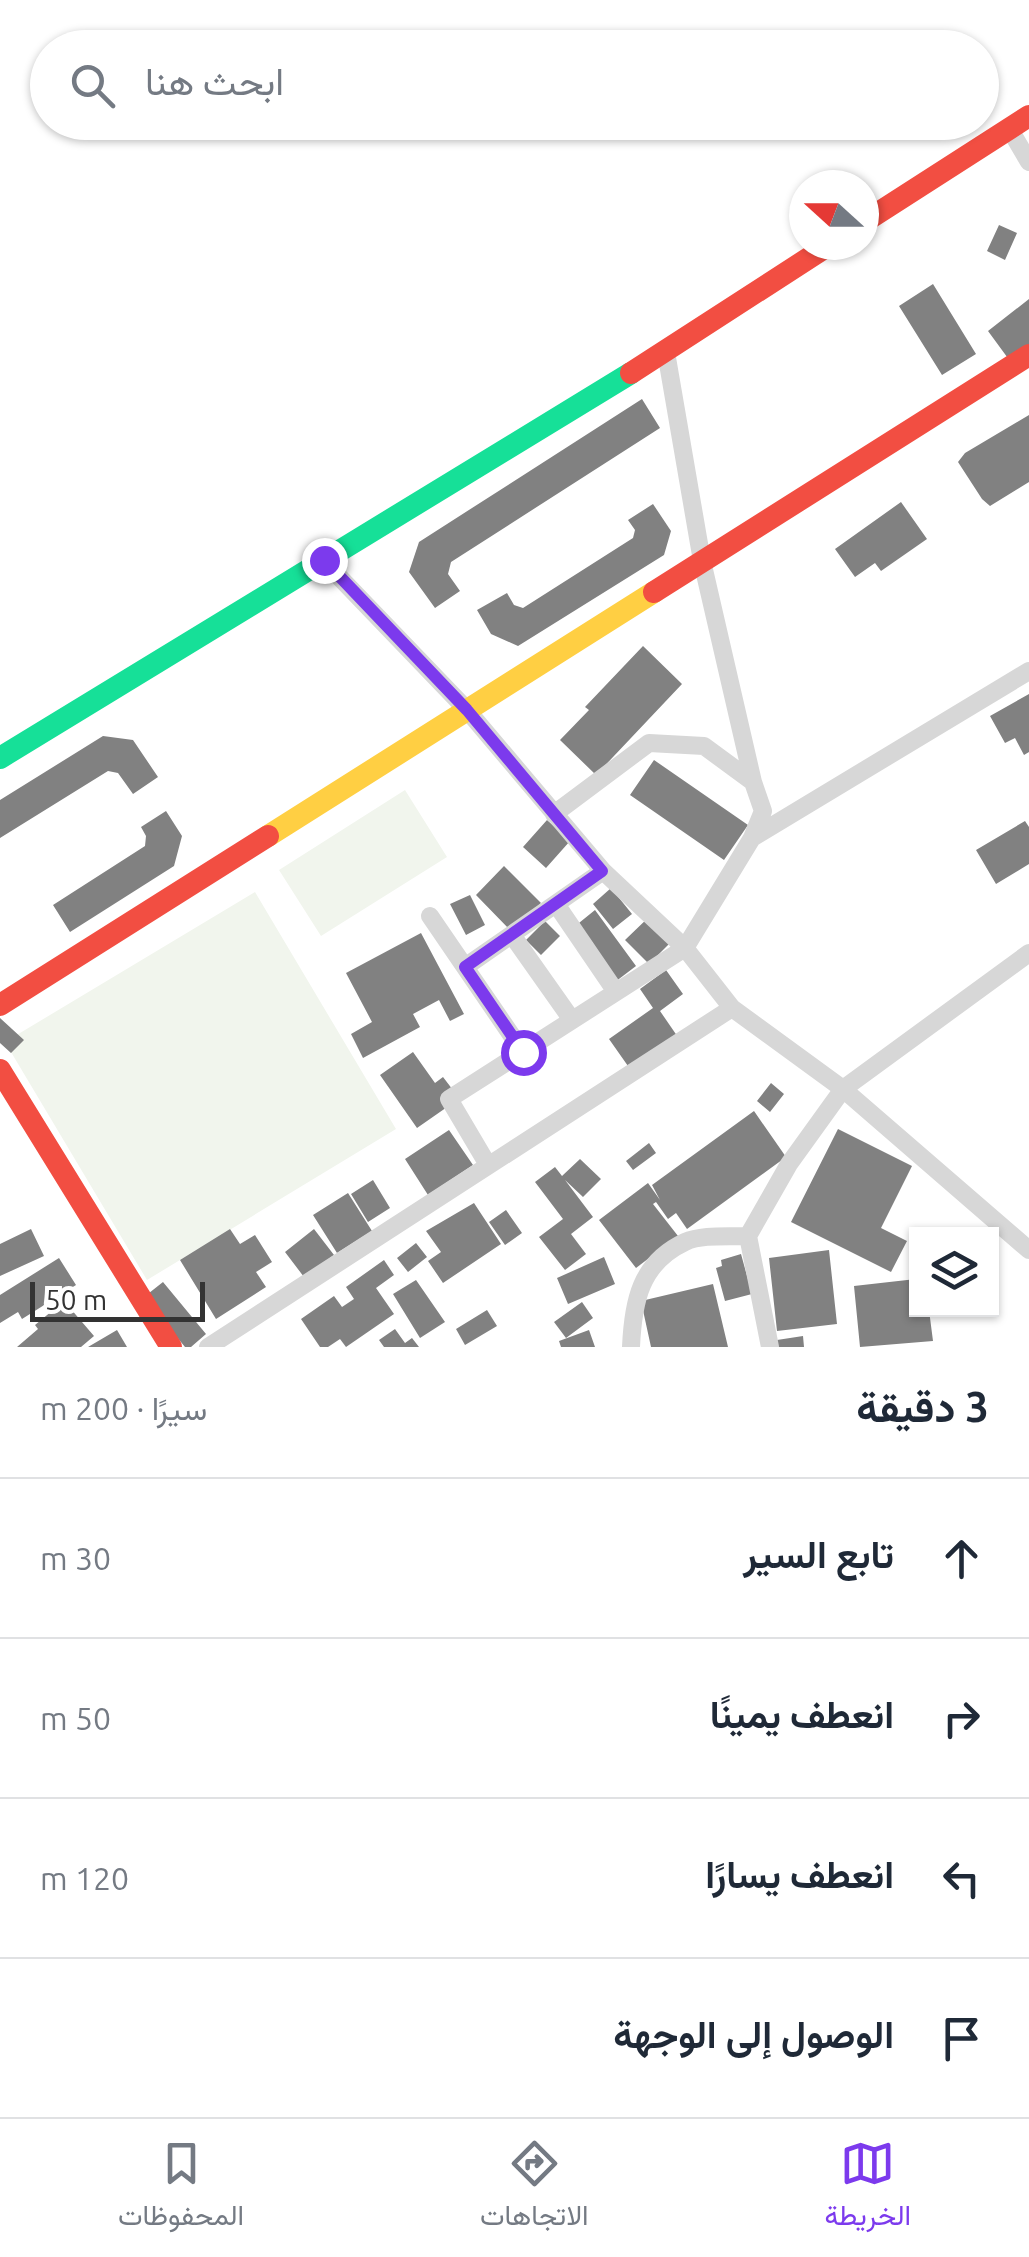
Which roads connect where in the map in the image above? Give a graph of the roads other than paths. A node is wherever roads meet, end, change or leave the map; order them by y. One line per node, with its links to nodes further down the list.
1 (1019, 122): 3 (street)
2 (991, 140): 4 (street)
3 (1029, 162)
4 (879, 212)
5 (806, 260): 6 (street)
6 (666, 352): 8 (street); 9 (street)
7 (1029, 355): 9 (street)
8 (324, 560): 11 (street); 12 (street)
9 (702, 561): 11 (street); 13 (street)
10 (1029, 671): 15 (street)
11 (467, 710): 14 (street); 24 (street)
12 (0, 758)
13 (753, 782): 14 (street); 15 (street)
14 (554, 814): 16 (street)
15 (752, 838): 20 (street)
16 (602, 871): 17 (street); 20 (street)
17 (556, 904): 19 (street); 23 (street)
18 (430, 916): 22 (street)
19 (512, 935): 22 (street); 26 (street)
20 (685, 948): 23 (street); 25 (street)
21 (1029, 953): 29 (street)
22 (465, 967): 27 (street)
23 (616, 992): 26 (street)
24 (0, 1005)
25 (732, 1008): 29 (street); 30 (street)
26 (572, 1020): 27 (street)
27 (523, 1052): 30 (street)
28 (0, 1070): 33 (street)
29 (844, 1089): 31 (street); 32 (street)
30 (488, 1165): 34 (street)
31 (748, 1236): 35 (street); 36 (street)
32 (1029, 1250)
33 (171, 1347)
34 (208, 1347)
35 (631, 1347)
36 (770, 1347)

